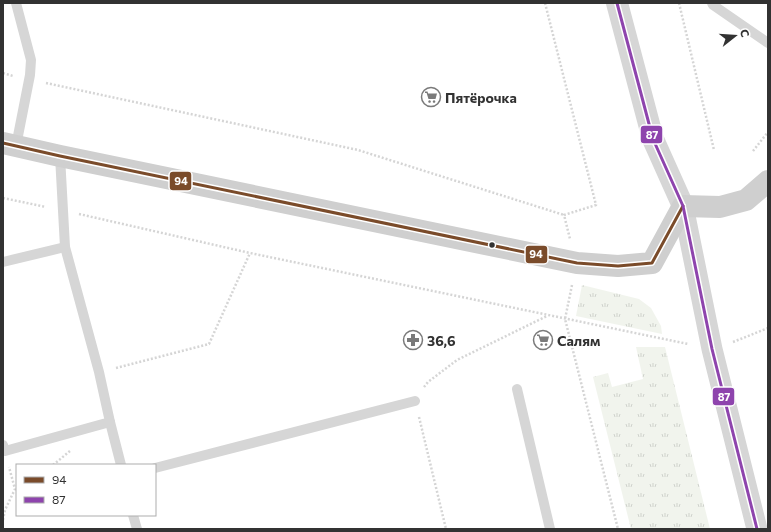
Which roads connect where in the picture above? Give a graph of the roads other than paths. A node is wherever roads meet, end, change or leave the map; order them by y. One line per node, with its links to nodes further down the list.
1 (16, 3): 5 (lane)
2 (617, 3): 8 (street)
3 (712, 3): 4 (lane)
4 (768, 43)
5 (10, 144): 6 (main road)
6 (60, 156): 8 (main road); 9 (lane)
7 (768, 181): 8 (main road)
8 (683, 206): 20 (street)
9 (65, 247): 10 (lane); 13 (lane)
10 (3, 262)
11 (517, 389): 19 (lane)
12 (415, 401): 16 (lane)
13 (110, 422): 14 (lane); 15 (lane)
14 (4, 448)
15 (121, 464)
16 (156, 468)
17 (133, 516): 18 (lane)
18 (137, 529)
19 (550, 529)
20 (757, 529)

